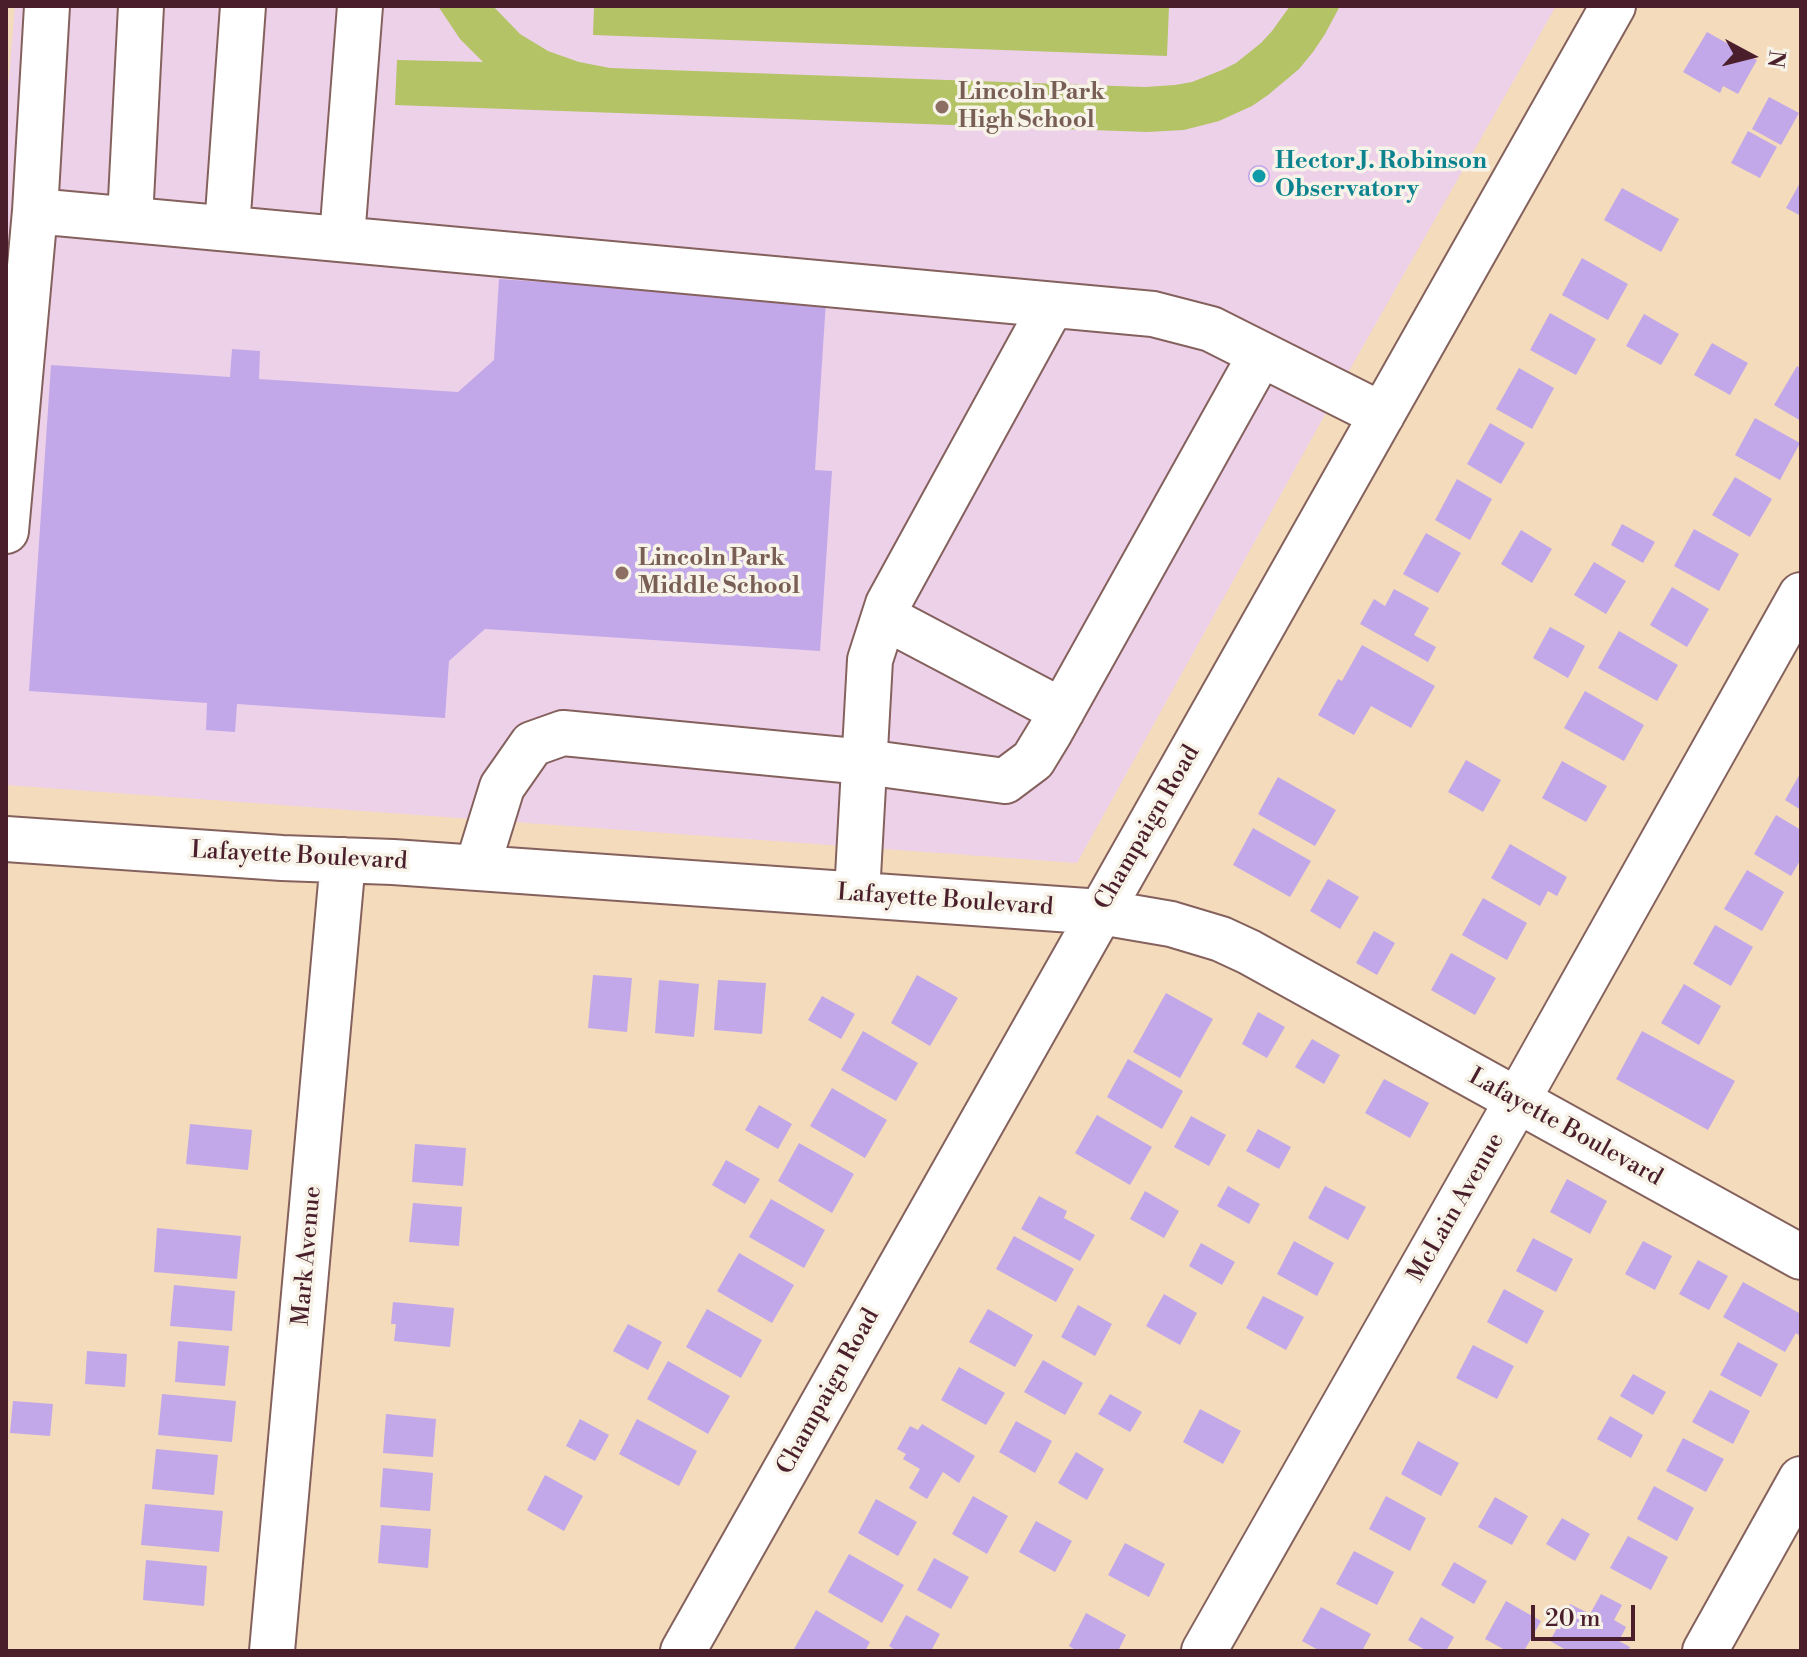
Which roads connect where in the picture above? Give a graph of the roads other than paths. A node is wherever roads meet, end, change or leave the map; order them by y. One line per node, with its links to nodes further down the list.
1 (47, 6): 6 (street)
2 (141, 6): 7 (street)
3 (243, 6): 8 (street)
4 (360, 6): 9 (street)
5 (1613, 6): 12 (street, Champaign Road)
6 (35, 211): 7 (street); 13 (street)
7 (130, 219): 8 (street)
8 (227, 228): 9 (street)
9 (342, 238): 10 (street)
10 (1052, 305): 11 (street); 15 (street)
11 (1261, 354): 12 (street); 16 (street)
12 (1382, 415): 22 (street, Champaign Road)
13 (6, 531)
14 (1801, 595): 23 (street, McLain Avenue)
15 (884, 617): 16 (street); 17 (street)
16 (1062, 711): 17 (street)
17 (865, 762): 20 (street); 21 (street)
18 (6, 839): 19 (street, Lafayette Boulevard)
19 (343, 860): 20 (street, Lafayette Boulevard); 26 (street, Mark Avenue)
20 (477, 868): 21 (street, Lafayette Boulevard)
21 (857, 894): 22 (street, Lafayette Boulevard)
22 (1101, 912): 23 (street, Lafayette Boulevard); 27 (street, Champaign Road)
23 (1517, 1101): 24 (street, Lafayette Boulevard); 28 (street, McLain Avenue)
24 (1801, 1257)
25 (1801, 1479): 29 (street)
26 (272, 1651)
27 (683, 1651)
28 (1204, 1651)
29 (1705, 1651)

